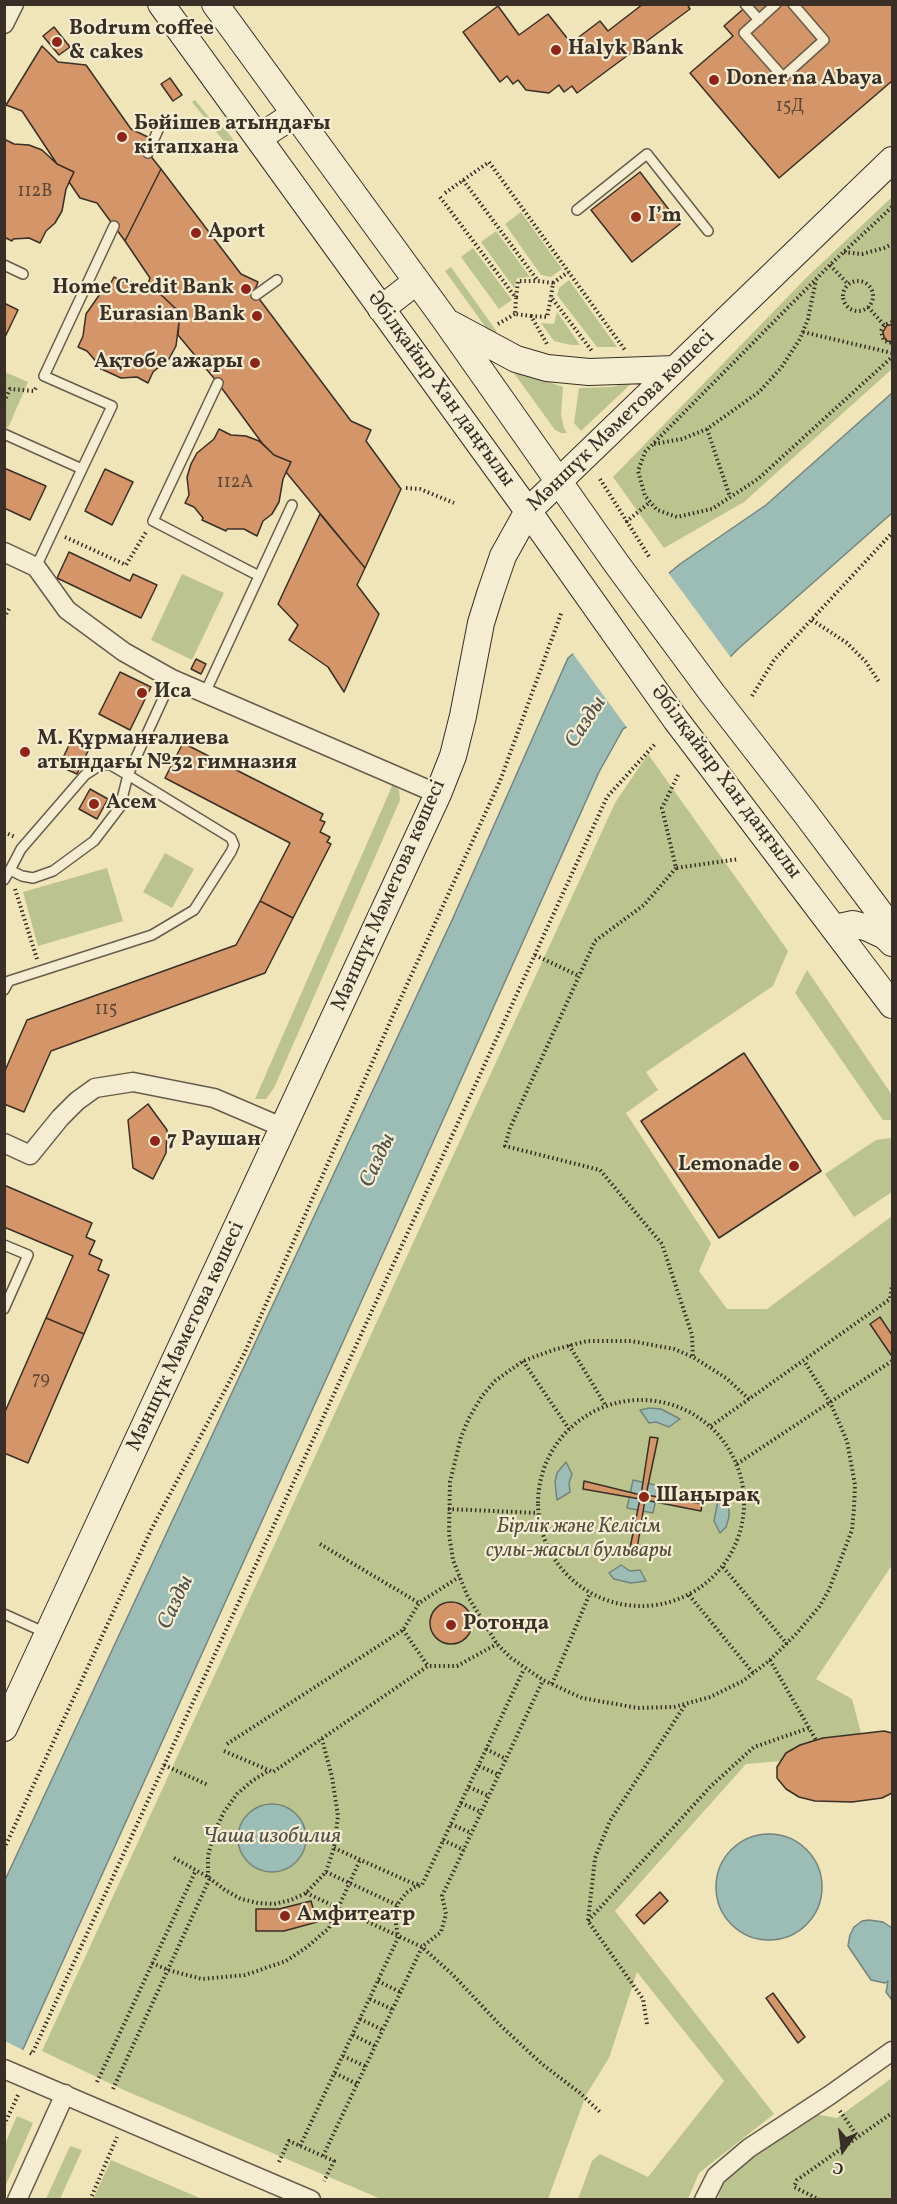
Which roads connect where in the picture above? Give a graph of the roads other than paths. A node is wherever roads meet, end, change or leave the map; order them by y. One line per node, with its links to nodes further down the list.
1 (14, 4): 8 (street)
2 (161, 4): 11 (main road, Әбілқайыр Хан даңғылы)
3 (215, 4): 9 (main road, Әбілқайыр Хан даңғылы)
4 (745, 4): 7 (lane)
5 (776, 4): 7 (lane)
6 (793, 4): 7 (lane)
7 (759, 20)
8 (4, 24)
9 (295, 114): 11 (main road); 20 (main road, Әбілқайыр Хан даңғылы)
10 (161, 123): 12 (lane)
11 (258, 138): 22 (main road, Әбілқайыр Хан даңғылы)
12 (148, 153)
13 (892, 160): 24 (main road, Мәншүк Мәметова көшесі)
14 (577, 210): 16 (lane)
15 (114, 226): 27 (lane)
16 (708, 231)
17 (4, 265): 18 (lane)
18 (23, 274)
19 (277, 280): 21 (lane)
20 (417, 282): 22 (main road); 23 (main road, Әбілқайыр Хан даңғылы)
21 (256, 294)
22 (381, 309): 30 (main road, Әбілқайыр Хан даңғылы)
23 (447, 322): 24 (main road); 28 (main road, Әбілқайыр Хан даңғылы)
24 (675, 369): 28 (main road, Мәншүк Мәметова көшесі)
25 (218, 383): 33 (lane)
26 (4, 434): 27 (lane)
27 (82, 469): 32 (lane)
28 (558, 480): 30 (main road, Мәншүк Мәметова көшесі); 41 (main road, Әбілқайыр Хан даңғылы)
29 (292, 505): 33 (lane)
30 (528, 511): 37 (main road, Мәншүк Мәметова көшесі); 40 (main road, Әбілқайыр Хан даңғылы)
31 (4, 552): 32 (street)
32 (36, 567): 34 (street)
33 (259, 576): 35 (lane)
34 (172, 679): 35 (street); 36 (lane)
35 (205, 693): 37 (street)
36 (128, 775): 38 (lane); 38 (lane); 43 (lane)
37 (438, 794): 45 (main road, Мәншүк Мәметова көшесі)
38 (10, 870): 39 (lane)
39 (4, 880)
40 (835, 928): 42 (main road); 44 (main road, Әбілқайыр Хан даңғылы)
41 (892, 928)
42 (892, 943)
43 (4, 990)
44 (892, 1005)
45 (284, 1128): 46 (street); 50 (main road, Мәншүк Мәметова көшесі)
46 (4, 1143)
47 (4, 1245): 48 (lane)
48 (4, 1309)
49 (4, 1614): 50 (lane)
50 (48, 1634): 51 (main road, Мәншүк Мәметова көшесі)
51 (4, 1728)
52 (892, 2051): 57 (street)
53 (17, 2074): 54 (street)
54 (65, 2094): 55 (street); 56 (street)
55 (17, 2199)
56 (311, 2199)
57 (704, 2199)

